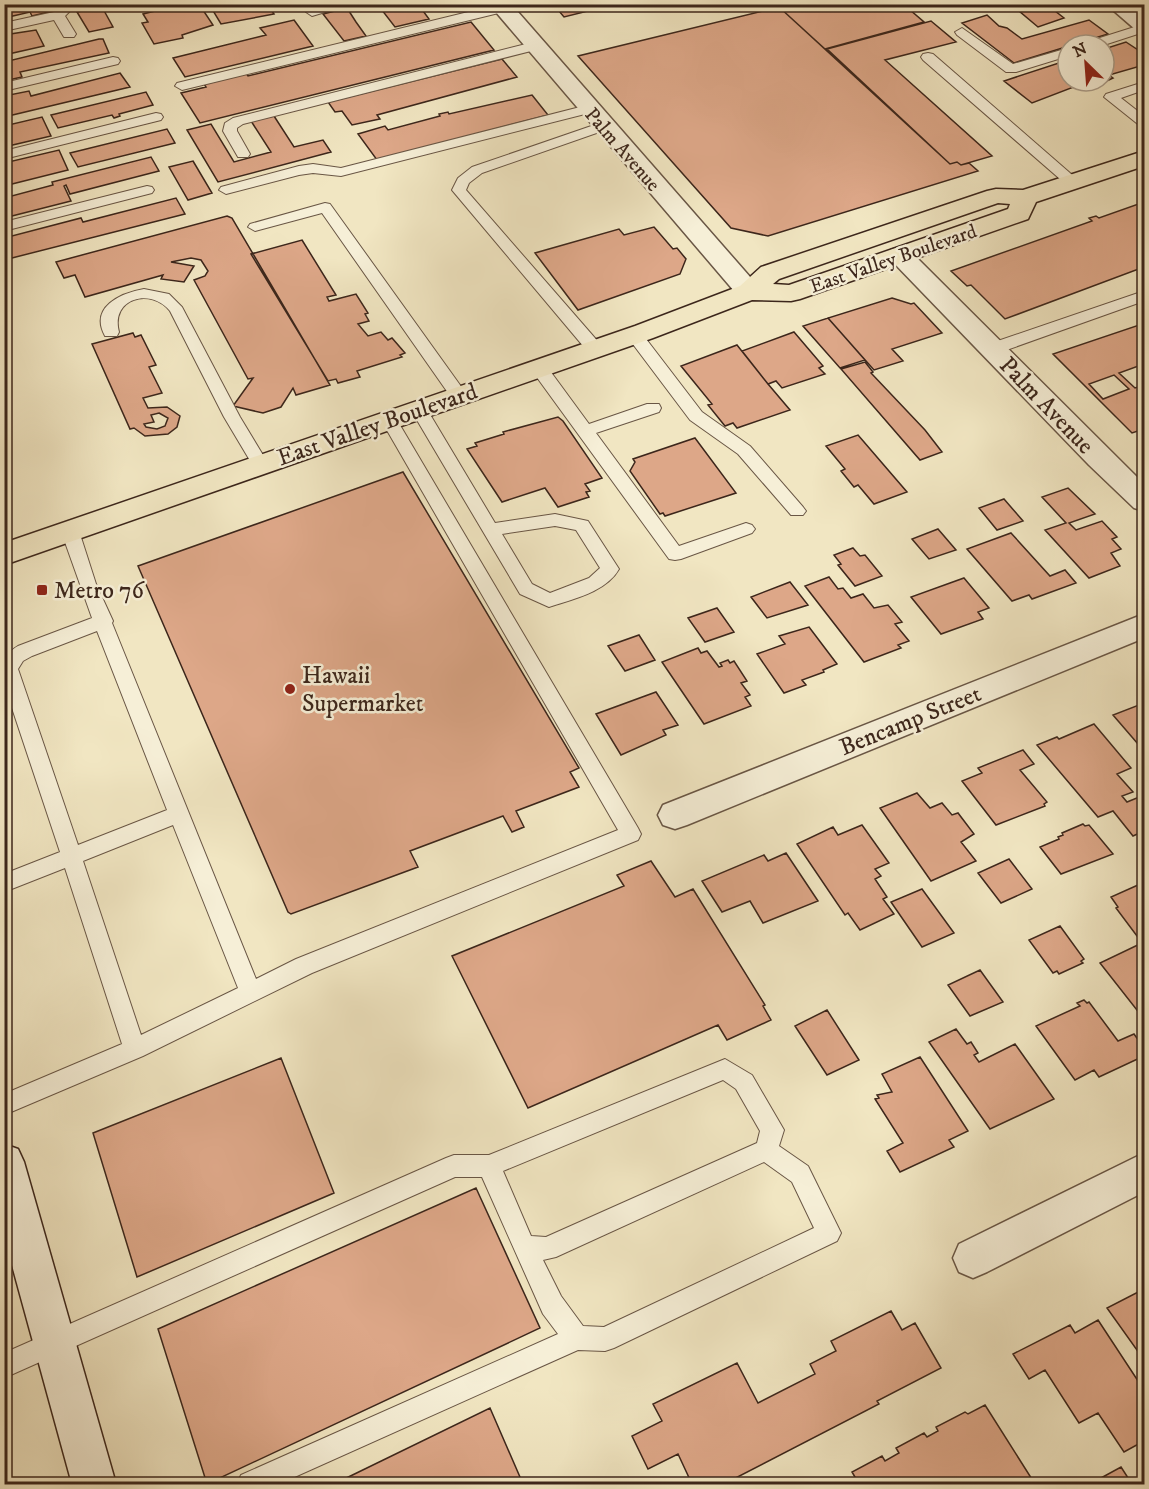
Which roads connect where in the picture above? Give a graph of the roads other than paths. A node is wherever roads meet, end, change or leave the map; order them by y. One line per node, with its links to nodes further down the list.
1 (71, 4): 6 (lane)
2 (346, 4): 5 (lane)
3 (1116, 4): 8 (street)
4 (500, 6): 12 (street, Palm Avenue); 16 (lane)
5 (312, 12)
6 (58, 15): 7 (lane); 10 (lane)
7 (4, 27)
8 (1144, 27): 11 (lane)
9 (962, 32): 13 (lane)
10 (69, 34)
11 (1116, 37)
12 (534, 46): 20 (street, Palm Avenue); 22 (lane)
13 (1056, 56)
14 (928, 57): 25 (lane)
15 (113, 61): 18 (lane)
16 (182, 86)
17 (1144, 86): 21 (lane)
18 (4, 87)
19 (156, 117): 23 (lane)
20 (596, 118): 27 (lane); 32 (street, Palm Avenue); 36 (lane)
21 (1144, 122)
22 (243, 154)
23 (4, 155)
24 (1144, 158): 25 (main road, East Valley Boulevard)
25 (1073, 183): 28 (main road, East Valley Boulevard)
26 (147, 190): 29 (lane)
27 (226, 190)
28 (1025, 197): 31 (main road, East Valley Boulevard); 32 (main road, East Valley Boulevard)
29 (4, 227)
30 (255, 227): 39 (lane)
31 (900, 255): 32 (main road, East Valley Boulevard); 37 (street, Palm Avenue)
32 (749, 292): 35 (main road, East Valley Boulevard)
33 (1144, 296): 37 (lane)
34 (111, 332): 44 (lane)
35 (634, 335): 36 (main road, East Valley Boulevard); 46 (lane)
36 (595, 349): 38 (main road, East Valley Boulevard)
37 (992, 350): 45 (street, Palm Avenue)
38 (539, 368): 39 (main road, East Valley Boulevard); 43 (lane)
39 (459, 396): 41 (main road, East Valley Boulevard)
40 (653, 408): 43 (lane)
41 (419, 410): 42 (main road, East Valley Boulevard); 48 (lane)
42 (389, 420): 44 (main road, East Valley Boulevard); 57 (lane)
43 (585, 431): 47 (lane)
44 (261, 465): 49 (main road, East Valley Boulevard)
45 (1144, 501)
46 (797, 511)
47 (746, 529)
48 (491, 530): 48 (lane)
49 (70, 531): 50 (main road, East Valley Boulevard); 51 (lane)
50 (4, 554)
51 (104, 621): 53 (lane); 55 (lane)
52 (1144, 626): 54 (street, Bencamp Street)
53 (180, 813): 55 (lane); 57 (lane)
54 (675, 815)
55 (72, 857): 56 (lane); 58 (lane)
56 (4, 883)
57 (251, 994): 58 (lane)
58 (135, 1050): 59 (lane)
59 (4, 1105)
60 (766, 1150): 62 (lane); 64 (lane); 66 (lane)
61 (4, 1162): 67 (street)
62 (489, 1166): 64 (lane); 67 (lane)
63 (1144, 1172): 65 (street)
64 (524, 1247): 66 (lane)
65 (973, 1258)
66 (577, 1338): 70 (lane)
67 (55, 1344): 68 (lane); 69 (street)
68 (4, 1366)
69 (94, 1485)
70 (250, 1485)

